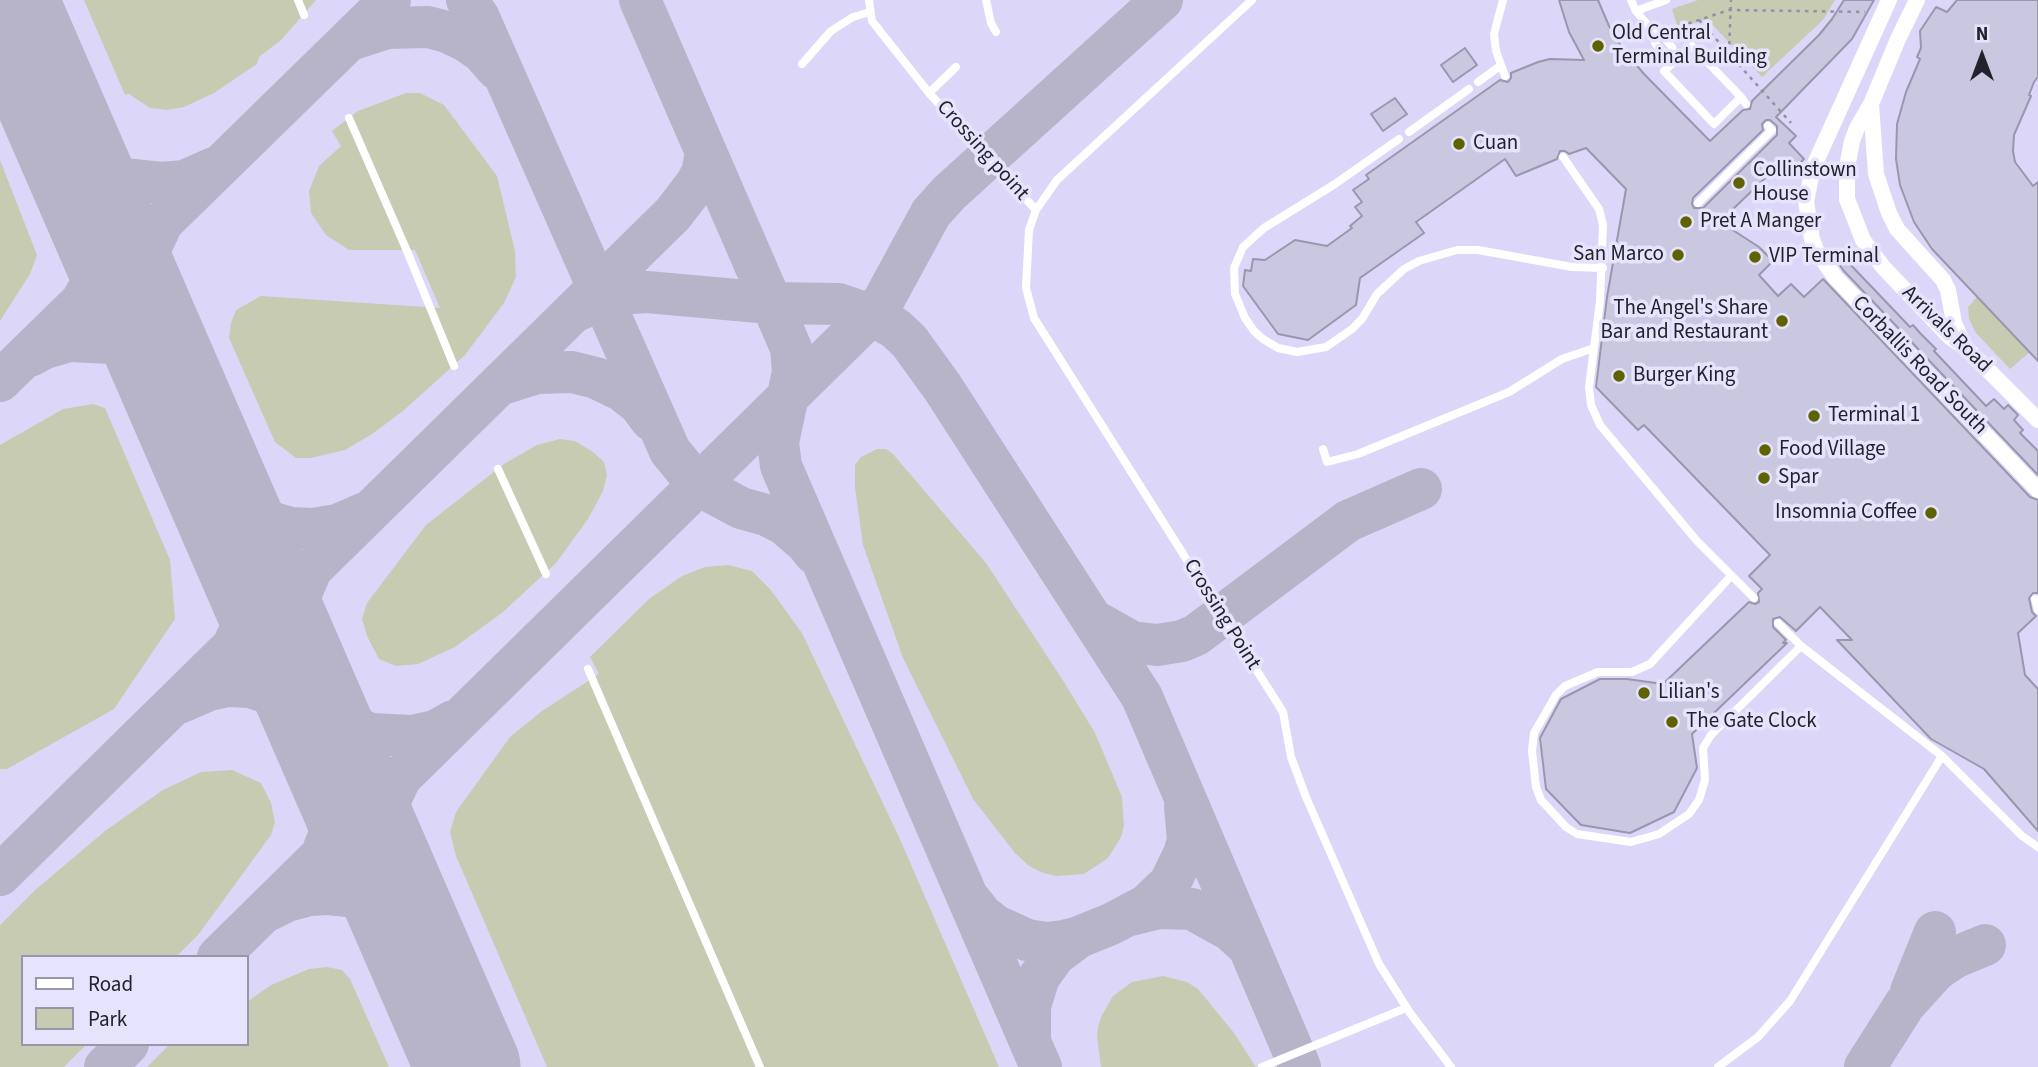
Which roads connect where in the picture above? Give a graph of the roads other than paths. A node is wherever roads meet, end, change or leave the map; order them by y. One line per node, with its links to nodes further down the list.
1 (298, 0): 13 (lane)
2 (869, 0): 12 (lane)
3 (986, 0): 15 (lane)
4 (1252, 0): 31 (lane)
5 (1503, 0): 18 (lane)
6 (1631, 0): 11 (lane)
7 (1666, 0): 11 (lane)
8 (1882, 0): 14 (lane)
9 (1889, 0): 14 (street, Corballis Road South)
10 (1917, 0): 24 (street, Arrivals Road)
11 (1636, 11): 16 (lane)
12 (870, 12): 17 (lane); 23 (lane, Crossing point)
13 (304, 15)
14 (1873, 31): 39 (street, Corballis Road South)
15 (996, 32)
16 (1676, 60): 16 (lane)
17 (802, 64)
18 (1500, 66): 20 (lane); 21 (lane)
19 (956, 67): 23 (lane)
20 (1505, 76)
21 (1478, 82)
22 (1469, 89): 27 (lane)
23 (929, 93): 31 (lane, Crossing point)
24 (1871, 104): 33 (street); 33 (street, Arrivals Road)
25 (349, 118): 35 (lane)
26 (1768, 126): 30 (lane)
27 (1409, 132)
28 (1399, 139): 32 (lane)
29 (1563, 157): 32 (lane)
30 (1698, 203)
31 (1036, 210): 50 (lane, Crossing Point)
32 (1603, 268): 34 (lane)
33 (1965, 347): 36 (street, Arrivals Road)
34 (1594, 348): 37 (lane); 41 (lane)
35 (454, 366)
36 (2038, 420)
37 (1323, 449)
38 (498, 469): 40 (lane)
39 (2038, 490)
40 (546, 574)
41 (1731, 576): 42 (lane); 46 (lane)
42 (1754, 598)
43 (2038, 600): 44 (lane)
44 (2038, 610)
45 (1778, 623): 46 (lane)
46 (1801, 646): 48 (lane)
47 (588, 669): 51 (lane)
48 (1942, 756): 49 (lane); 54 (lane)
49 (2038, 847)
50 (1406, 1008): 52 (lane); 53 (lane)
51 (760, 1067)
52 (1262, 1067)
53 (1451, 1067)
54 (1718, 1067)

